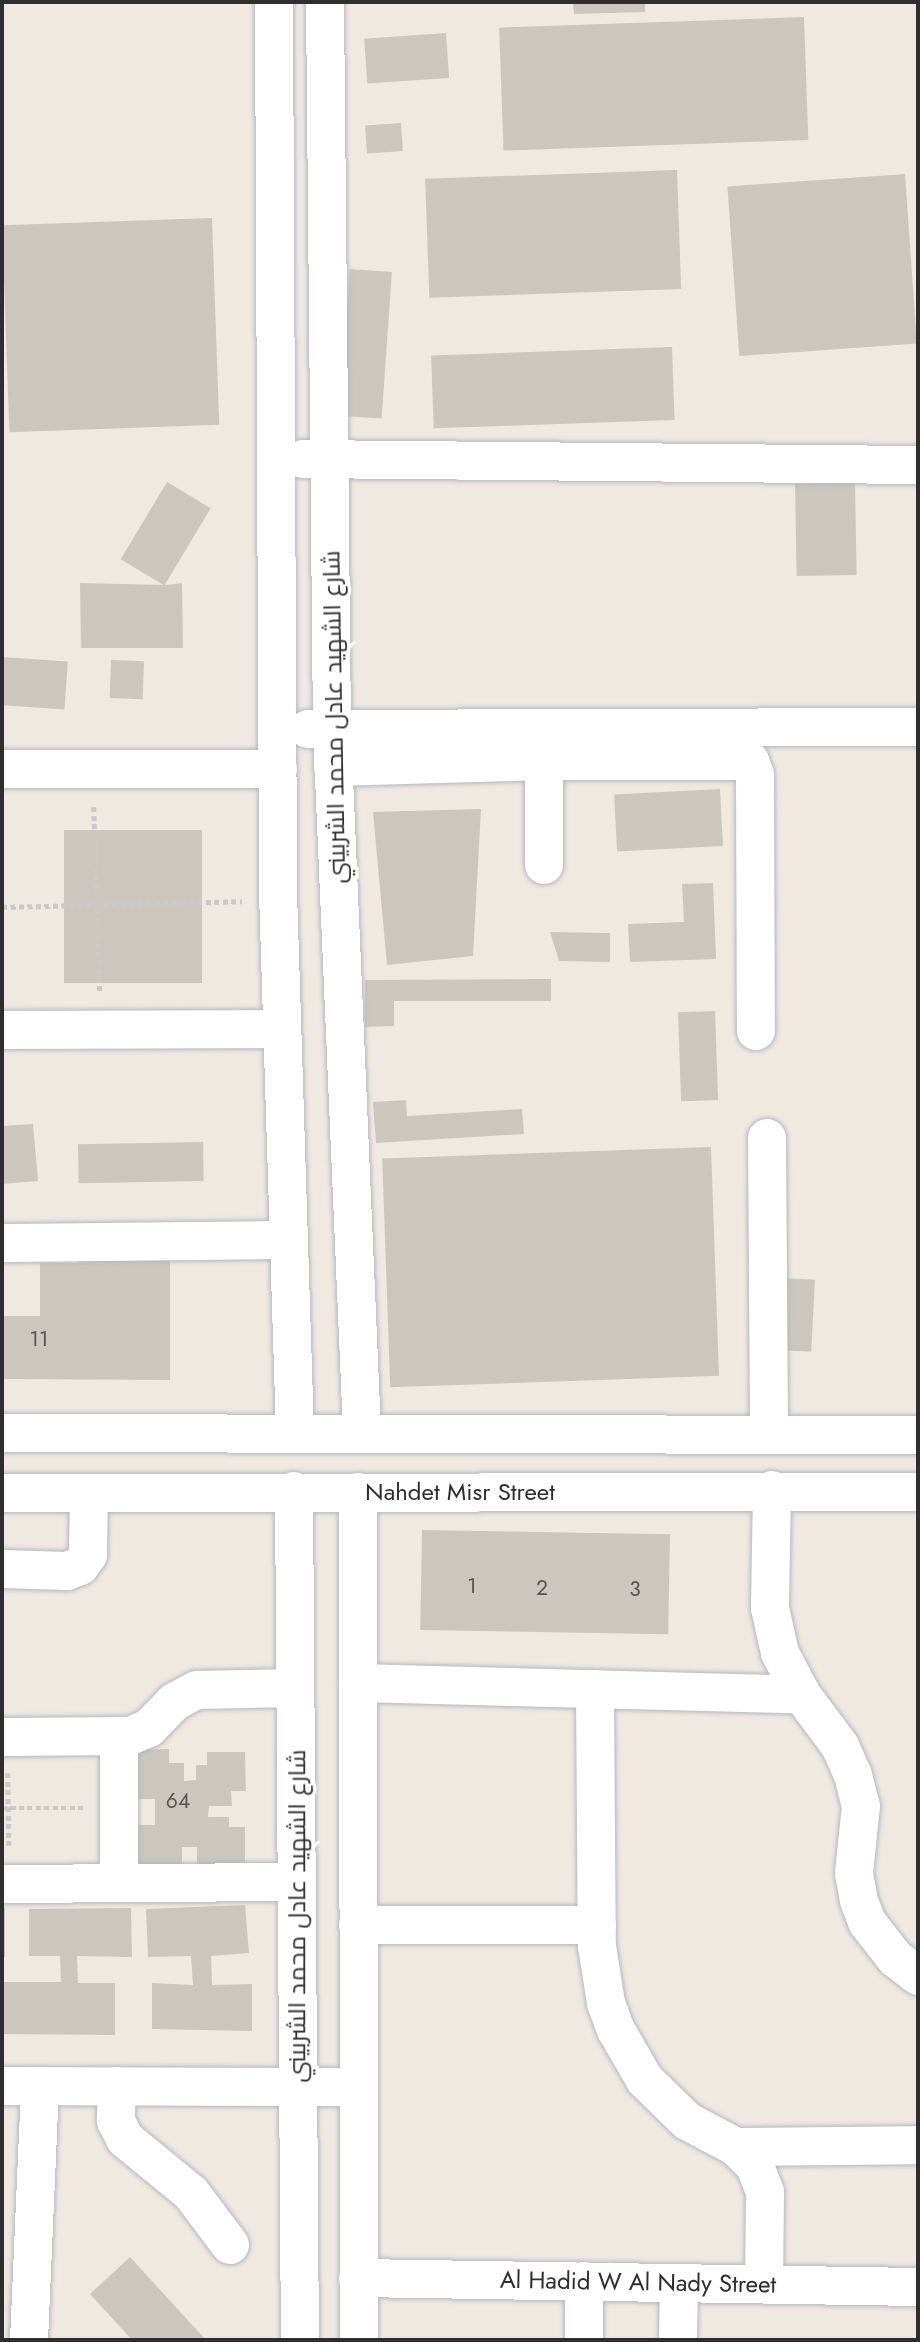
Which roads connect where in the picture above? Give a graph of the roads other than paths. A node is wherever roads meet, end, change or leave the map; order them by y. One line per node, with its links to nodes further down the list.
1 (274, 2): 3 (street)
2 (325, 2): 4 (street, شارع الشهيد عادل محمد الشربيني)
3 (276, 458): 4 (street); 7 (street)
4 (329, 459): 5 (street); 8 (street, شارع الشهيد عادل محمد الشربيني)
5 (918, 465)
6 (918, 727): 8 (street)
7 (278, 728): 8 (street); 12 (street)
8 (332, 730): 10 (street, شارع الشهيد عادل محمد الشربيني)
9 (544, 761): 10 (street); 13 (street); 16 (street)
10 (333, 767): 21 (street, شارع الشهيد عادل محمد الشربيني)
11 (2, 769): 12 (street)
12 (278, 769): 14 (street)
13 (544, 865)
14 (282, 1029): 15 (street); 18 (street)
15 (2, 1030)
16 (756, 1031)
17 (767, 1139): 23 (street)
18 (289, 1240): 19 (street); 20 (street)
19 (2, 1243)
20 (295, 1432): 21 (street); 22 (street)
21 (362, 1432): 23 (street)
22 (2, 1433)
23 (769, 1434): 24 (street)
24 (918, 1435)
25 (772, 1490): 27 (street, Nahdet Misr Street); 28 (street, Nahdet Misr Street); 35 (street)
26 (294, 1491): 27 (street, Nahdet Misr Street); 30 (street, Nahdet Misr Street); 33 (street, شارع الشهيد عادل محمد الشربيني)
27 (358, 1492): 32 (street)
28 (918, 1492)
29 (2, 1493): 30 (street, Nahdet Misr Street)
30 (89, 1493): 31 (street)
31 (2, 1569)
32 (358, 1683): 34 (street); 41 (street)
33 (295, 1688): 36 (street); 38 (street, شارع الشهيد عادل محمد الشربيني)
34 (595, 1689): 35 (street); 42 (street)
35 (802, 1695): 43 (street)
36 (119, 1736): 37 (street); 39 (street)
37 (5, 1737)
38 (297, 1882): 39 (street); 47 (street, شارع الشهيد عادل محمد الشربيني)
39 (119, 1883): 40 (street)
40 (6, 1884)
41 (358, 1925): 42 (street); 48 (street)
42 (597, 1926): 50 (street)
43 (918, 1976)
44 (2, 2086): 45 (street)
45 (40, 2086): 46 (street); 57 (street)
46 (117, 2087): 47 (street); 51 (street)
47 (298, 2087): 48 (street); 58 (street, شارع الشهيد عادل محمد الشربيني)
48 (358, 2087): 52 (street)
49 (918, 2145): 50 (street)
50 (736, 2147): 55 (street)
51 (230, 2245)
52 (358, 2278): 53 (street, Al Hadid W Al Nady Street); 59 (street)
53 (584, 2281): 54 (street, Al Hadid W Al Nady Street); 60 (street)
54 (679, 2283): 55 (street, Al Hadid W Al Nady Street); 61 (street)
55 (764, 2284): 56 (street, Al Hadid W Al Nady Street)
56 (918, 2287)
57 (29, 2340)
58 (300, 2340)
59 (359, 2340)
60 (584, 2340)
61 (678, 2340)

